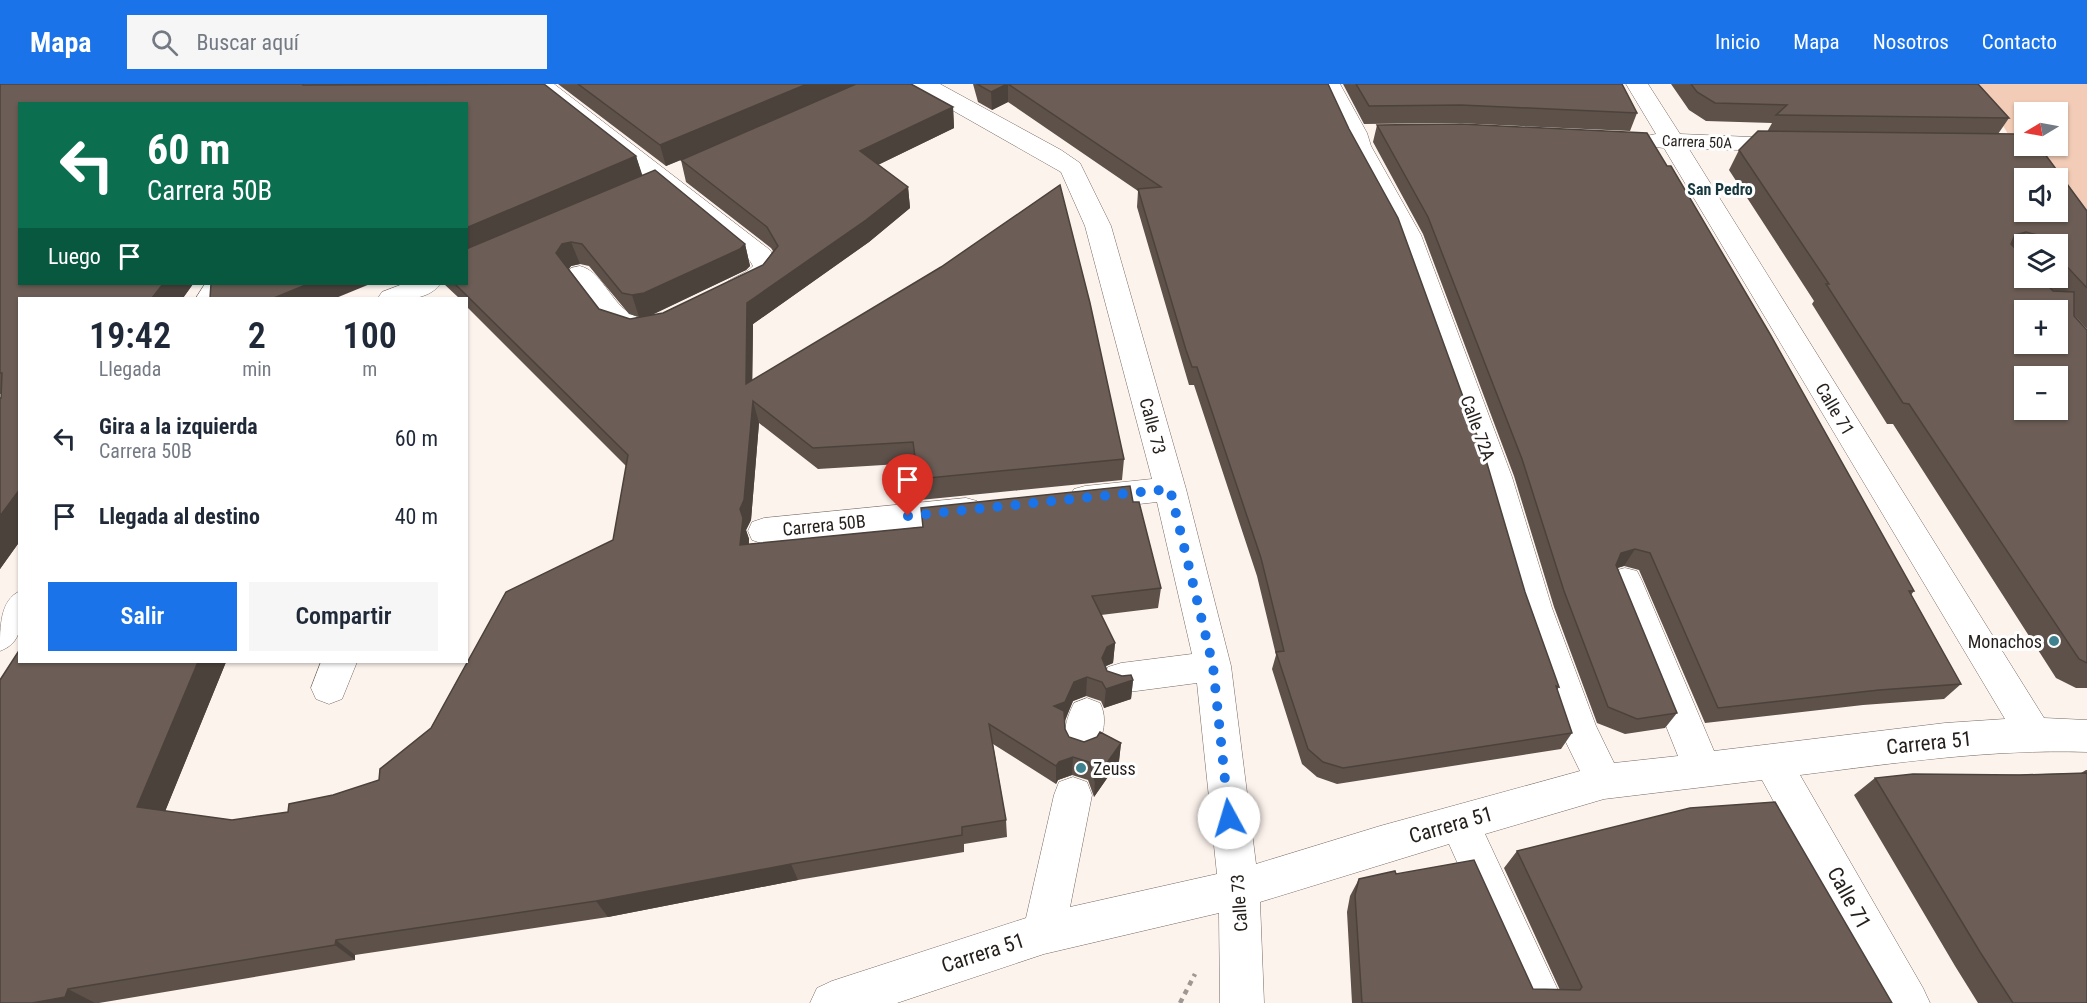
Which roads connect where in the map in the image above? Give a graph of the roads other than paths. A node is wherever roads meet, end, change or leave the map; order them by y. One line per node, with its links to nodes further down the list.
1 (540, 84): 11 (street)
2 (923, 84): 13 (street, Calle 73)
3 (1329, 84): 26 (street, Calle 72A)
4 (1637, 84): 6 (street, Calle 71)
5 (1627, 140): 6 (street, Carrera 50A)
6 (1672, 142): 7 (street, Carrera 50A); 22 (street, Calle 71)
7 (1816, 145)
8 (580, 274): 12 (street)
9 (424, 285): 10 (street)
10 (394, 297)
11 (717, 297)
12 (669, 320)
13 (1170, 489): 14 (street); 20 (street, Calle 73)
14 (1051, 501)
15 (991, 508): 16 (street, Carrera 50B)
16 (764, 531)
17 (1625, 581): 25 (street)
18 (18, 608): 19 (street)
19 (0, 636)
20 (1213, 666): 21 (street); 29 (street, Calle 73)
21 (1121, 678)
22 (2034, 734): 23 (street, Carrera 51); 24 (street, Carrera 51)
23 (2087, 736)
24 (1772, 762): 25 (street, Carrera 51); 34 (street, Calle 71)
25 (1702, 768): 26 (street, Carrera 51)
26 (1604, 782): 28 (street, Carrera 51)
27 (1073, 795): 30 (street)
28 (1459, 822): 29 (street, Carrera 51); 33 (street)
29 (1239, 888): 30 (street, Carrera 51); 32 (street, Calle 73)
30 (1044, 933): 31 (street, Carrera 51)
31 (832, 1003)
32 (1242, 1003)
33 (1542, 1003)
34 (1908, 1003)

